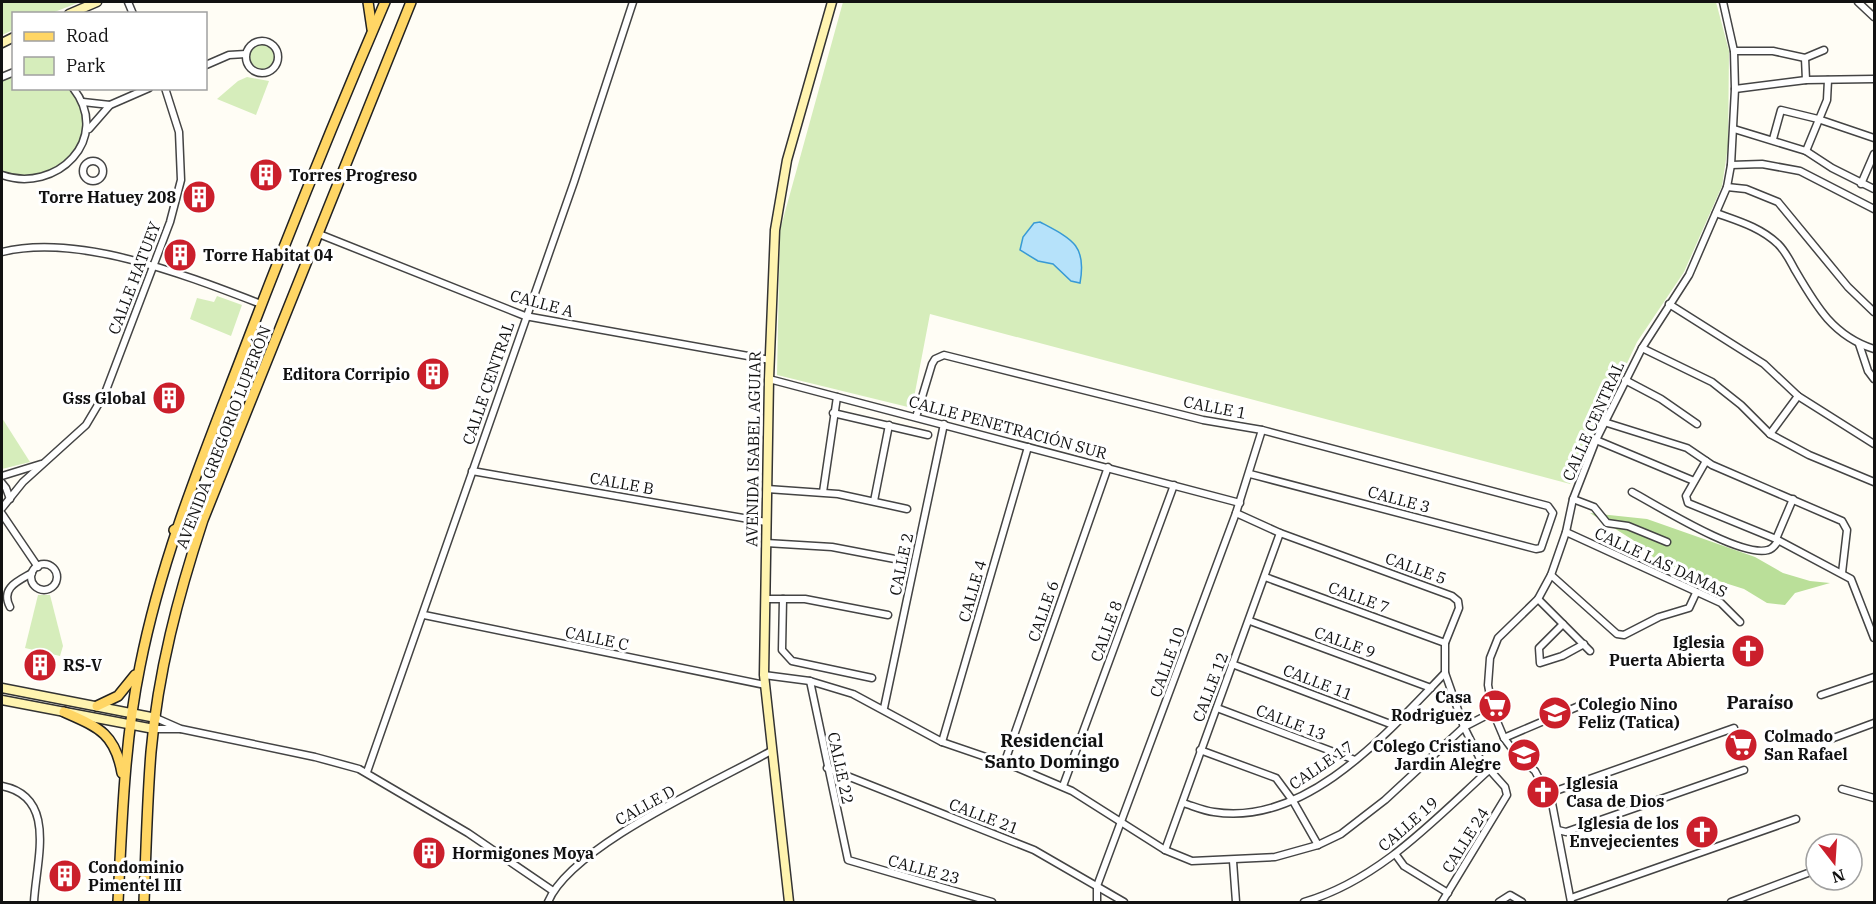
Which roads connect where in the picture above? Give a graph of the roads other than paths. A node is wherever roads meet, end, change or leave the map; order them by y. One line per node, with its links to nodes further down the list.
1 (97, 2): 9 (main road)
2 (368, 2): 11 (main road)
3 (385, 2): 11 (main road, AVENIDA GREGORIO LUPERÓN)
4 (411, 2): 42 (main road, AVENIDA GREGORIO LUPERÓN)
5 (633, 2): 48 (street, CALLE CENTRAL)
6 (832, 2): 52 (main road, AVENIDA ISABEL AGUIAR)
7 (1723, 2): 13 (street, CALLE CENTRAL)
8 (1858, 2): 10 (street)
9 (74, 12)
10 (1875, 17)
11 (372, 30): 45 (main road, AVENIDA GREGORIO LUPERÓN)
12 (1824, 50): 15 (street)
13 (1734, 51): 15 (street); 20 (street, CALLE CENTRAL)
14 (246, 54): 14 (street); 16 (street)
15 (1804, 58): 18 (street)
16 (207, 65)
17 (1875, 79): 19 (street)
18 (1806, 80): 19 (street); 20 (street)
19 (1828, 80): 26 (street)
20 (1735, 89): 27 (street, CALLE CENTRAL)
21 (75, 90): 24 (street)
22 (144, 90): 25 (street)
23 (166, 90): 44 (street, CALLE HATUEY)
24 (83, 102): 25 (street); 28 (street)
25 (110, 105): 28 (street)
26 (1818, 119): 29 (street); 30 (street); 31 (street)
27 (1734, 129): 30 (street); 35 (street, CALLE CENTRAL)
28 (87, 131): 33 (street)
29 (1875, 138)
30 (1773, 139): 31 (street)
31 (1806, 151): 37 (street)
32 (1875, 154): 37 (street)
33 (73, 156): 34 (street); 36 (street)
34 (86, 165)
35 (1731, 165): 38 (street, CALLE CENTRAL); 40 (street)
36 (2, 175)
37 (1861, 184): 39 (street)
38 (1727, 187): 41 (street, CALLE CENTRAL); 47 (street)
39 (1875, 189)
40 (1875, 209)
41 (1716, 213): 46 (street, CALLE CENTRAL); 49 (street)
42 (318, 234): 48 (street, CALLE A); 93 (main road, AVENIDA GREGORIO LUPERÓN)
43 (2, 252): 44 (street)
44 (153, 268): 45 (street); 70 (street, CALLE HATUEY)
45 (261, 304): 79 (main road, AVENIDA GREGORIO LUPERÓN)
46 (1670, 304): 50 (street, CALLE CENTRAL); 56 (street)
47 (1875, 312)
48 (525, 316): 52 (street, CALLE A); 73 (street, CALLE CENTRAL)
49 (1859, 344): 51 (street); 53 (street)
50 (1642, 348): 55 (street, CALLE CENTRAL); 65 (street)
51 (1875, 349)
52 (770, 360): 54 (main road, AVENIDA ISABEL AGUIAR)
53 (1875, 379)
54 (769, 380): 57 (street, CALLE PENETRACIÓN SUR); 81 (main road, AVENIDA ISABEL AGUIAR)
55 (1625, 381): 60 (street, CALLE CENTRAL); 62 (street)
56 (1798, 396): 65 (street); 68 (street)
57 (837, 397): 58 (street); 59 (street, CALLE PENETRACIÓN SUR)
58 (833, 413): 63 (street); 82 (street)
59 (916, 417): 61 (street, CALLE PENETRACIÓN SUR); 64 (street, CALLE 1)
60 (1604, 422): 67 (street, CALLE CENTRAL); 71 (street)
61 (944, 424): 69 (street, CALLE PENETRACIÓN SUR); 136 (street, CALLE 2)
62 (1697, 424)
63 (889, 425): 66 (street); 87 (street)
64 (1262, 430): 74 (street, CALLE 10); 101 (street, CALLE 1)
65 (1770, 434): 77 (street)
66 (928, 435)
67 (1596, 440): 76 (street); 85 (street, CALLE CENTRAL)
68 (1875, 444)
69 (1028, 447): 72 (street, CALLE PENETRACIÓN SUR); 151 (street, CALLE 4)
70 (52, 457): 75 (street, CALLE HATUEY); 84 (street, CALLE HATUEY)
71 (1706, 461): 76 (street); 86 (street)
72 (1108, 467): 80 (street, CALLE PENETRACIÓN SUR); 155 (street, CALLE 6)
73 (472, 471): 94 (street, CALLE B); 114 (street, CALLE CENTRAL)
74 (1250, 474): 88 (street, CALLE 10); 101 (street, CALLE 3)
75 (2, 476)
76 (1694, 481): 98 (street)
77 (1875, 482)
78 (2, 483): 84 (street)
79 (192, 485): 93 (main road); 95 (main road, AVENIDA GREGORIO LUPERÓN)
80 (1174, 485): 88 (street, CALLE PENETRACIÓN SUR); 162 (street, CALLE 8)
81 (767, 489): 82 (street); 94 (main road, AVENIDA ISABEL AGUIAR)
82 (823, 492): 87 (street)
83 (1632, 492): 98 (street)
84 (10, 499): 89 (street, CALLE HATUEY)
85 (1573, 499): 96 (street, CALLE CENTRAL); 99 (street)
86 (1793, 499): 98 (street); 105 (street)
87 (874, 501): 90 (street)
88 (1240, 503): 91 (street, CALLE 10)
89 (2, 508)
90 (908, 509)
91 (1236, 513): 97 (street, CALLE 5); 170 (street, CALLE 10)
92 (2, 514): 103 (street)
93 (203, 520): 108 (main road, AVENIDA GREGORIO LUPERÓN)
94 (766, 522): 100 (main road, AVENIDA ISABEL AGUIAR)
95 (174, 530): 108 (main road); 123 (main road, AVENIDA GREGORIO LUPERÓN)
96 (1566, 532): 106 (street, CALLE CENTRAL); 109 (street, CALLE LAS DAMAS)
97 (1280, 533): 107 (street, CALLE 12); 120 (street, CALLE 5)
98 (1777, 540): 105 (street)
99 (1667, 542)
100 (766, 543): 102 (street); 110 (main road, AVENIDA ISABEL AGUIAR)
101 (1541, 548)
102 (900, 560)
103 (38, 567): 104 (street); 104 (street)
104 (32, 573): 113 (street)
105 (1842, 573): 119 (street)
106 (1551, 575): 109 (street); 112 (street, CALLE CENTRAL)
107 (1265, 577): 116 (street, CALLE 12); 120 (street, CALLE 7)
108 (185, 578): 141 (main road, AVENIDA GREGORIO LUPERÓN)
109 (1696, 593): 117 (street, CALLE LAS DAMAS)
110 (765, 599): 111 (street); 128 (main road, AVENIDA ISABEL AGUIAR)
111 (783, 599): 115 (street); 127 (street)
112 (1538, 599): 118 (street); 140 (street, CALLE CENTRAL)
113 (10, 607)
114 (424, 615): 128 (street, CALLE C); 159 (street, CALLE CENTRAL)
115 (888, 615)
116 (1250, 621): 124 (street, CALLE 12); 131 (street, CALLE 9)
117 (1740, 622)
118 (1563, 624): 121 (street); 121 (street)
119 (1875, 638)
120 (1444, 643): 125 (street, CALLE 5)
121 (1584, 644): 122 (street)
122 (1590, 651)
123 (140, 664): 135 (main road); 139 (main road, AVENIDA GREGORIO LUPERÓN)
124 (1232, 664): 137 (street, CALLE 12); 144 (street, CALLE 11)
125 (1445, 673): 131 (street, CALLE 17); 145 (street, CALLE 5)
126 (1875, 677): 132 (street)
127 (872, 678)
128 (764, 680): 129 (street, CALLE C); 153 (main road, AVENIDA ISABEL AGUIAR)
129 (810, 681): 136 (street, CALLE C); 156 (street, CALLE 22)
130 (2, 688): 135 (main road)
131 (1431, 688): 144 (street, CALLE 17)
132 (1821, 695)
133 (2, 700): 138 (main road)
134 (1586, 703): 149 (street)
135 (97, 706): 139 (main road)
136 (884, 708): 151 (street, CALLE C)
137 (1217, 708): 152 (street, CALLE 12); 154 (street, CALLE 13)
138 (64, 712): 143 (main road); 160 (main road)
139 (132, 712): 141 (main road); 143 (main road, AVENIDA GREGORIO LUPERÓN)
140 (1493, 712): 145 (street, CALLE C); 149 (street, CALLE CENTRAL)
141 (156, 718): 147 (main road, AVENIDA GREGORIO LUPERÓN); 148 (street)
142 (1875, 723): 150 (street)
143 (130, 725): 147 (main road); 160 (main road, AVENIDA GREGORIO LUPERÓN)
144 (1393, 725): 154 (street, CALLE 17)
145 (1464, 727): 157 (street, CALLE 5); 172 (street, CALLE C)
146 (1734, 728): 165 (street)
147 (154, 729): 148 (street); 185 (main road, AVENIDA GREGORIO LUPERÓN)
148 (181, 729): 159 (street)
149 (1504, 738): 165 (street, CALLE CENTRAL)
150 (1828, 740)
151 (942, 742): 155 (street, CALLE C)
152 (1200, 750): 167 (street); 168 (street, CALLE 12)
153 (771, 751): 179 (street, CALLE D); 187 (main road, AVENIDA ISABEL AGUIAR)
154 (1355, 760): 167 (street, CALLE 17)
155 (1004, 764): 162 (street, CALLE C)
156 (826, 768): 175 (street, CALLE 22); 178 (street, CALLE 21)
157 (1489, 770): 164 (street, CALLE 5); 174 (street, CALLE 19)
158 (1744, 770): 171 (street)
159 (367, 772): 179 (street)
160 (123, 784): 184 (main road, AVENIDA GREGORIO LUPERÓN)
161 (2, 786): 183 (street)
162 (1063, 786): 170 (street, CALLE C)
163 (1842, 789): 166 (street)
164 (1507, 790): 180 (street, CALLE 24)
165 (1547, 794): 171 (street, CALLE CENTRAL)
166 (1875, 798)
167 (1293, 801): 168 (street, CALLE 17); 172 (street)
168 (1183, 803): 173 (street, CALLE 12)
169 (1796, 819): 182 (street)
170 (1121, 822): 173 (street, CALLE C); 178 (street, CALLE 10)
171 (1558, 830): 182 (street, CALLE CENTRAL)
172 (1318, 845): 176 (street, CALLE C)
173 (1166, 850): 176 (street, CALLE C)
174 (1396, 855): 180 (street); 181 (street, CALLE 19)
175 (848, 860): 188 (street, CALLE 23)
176 (1233, 861): 191 (street)
177 (1804, 875): 196 (street)
178 (1097, 886): 189 (street, CALLE 10); 190 (street, CALLE 21)
179 (553, 891): 186 (street, CALLE D)
180 (1448, 893): 193 (street, CALLE 24)
181 (1325, 900): 192 (street, CALLE 19)
182 (1571, 900)
183 (34, 903)
184 (118, 903)
185 (144, 903)
186 (548, 903)
187 (789, 903)
188 (992, 903)
189 (1097, 903)
190 (1124, 903)
191 (1236, 903)
192 (1304, 903)
193 (1442, 903)
194 (1499, 903): 195 (street)
195 (1522, 903)
196 (1731, 903)

